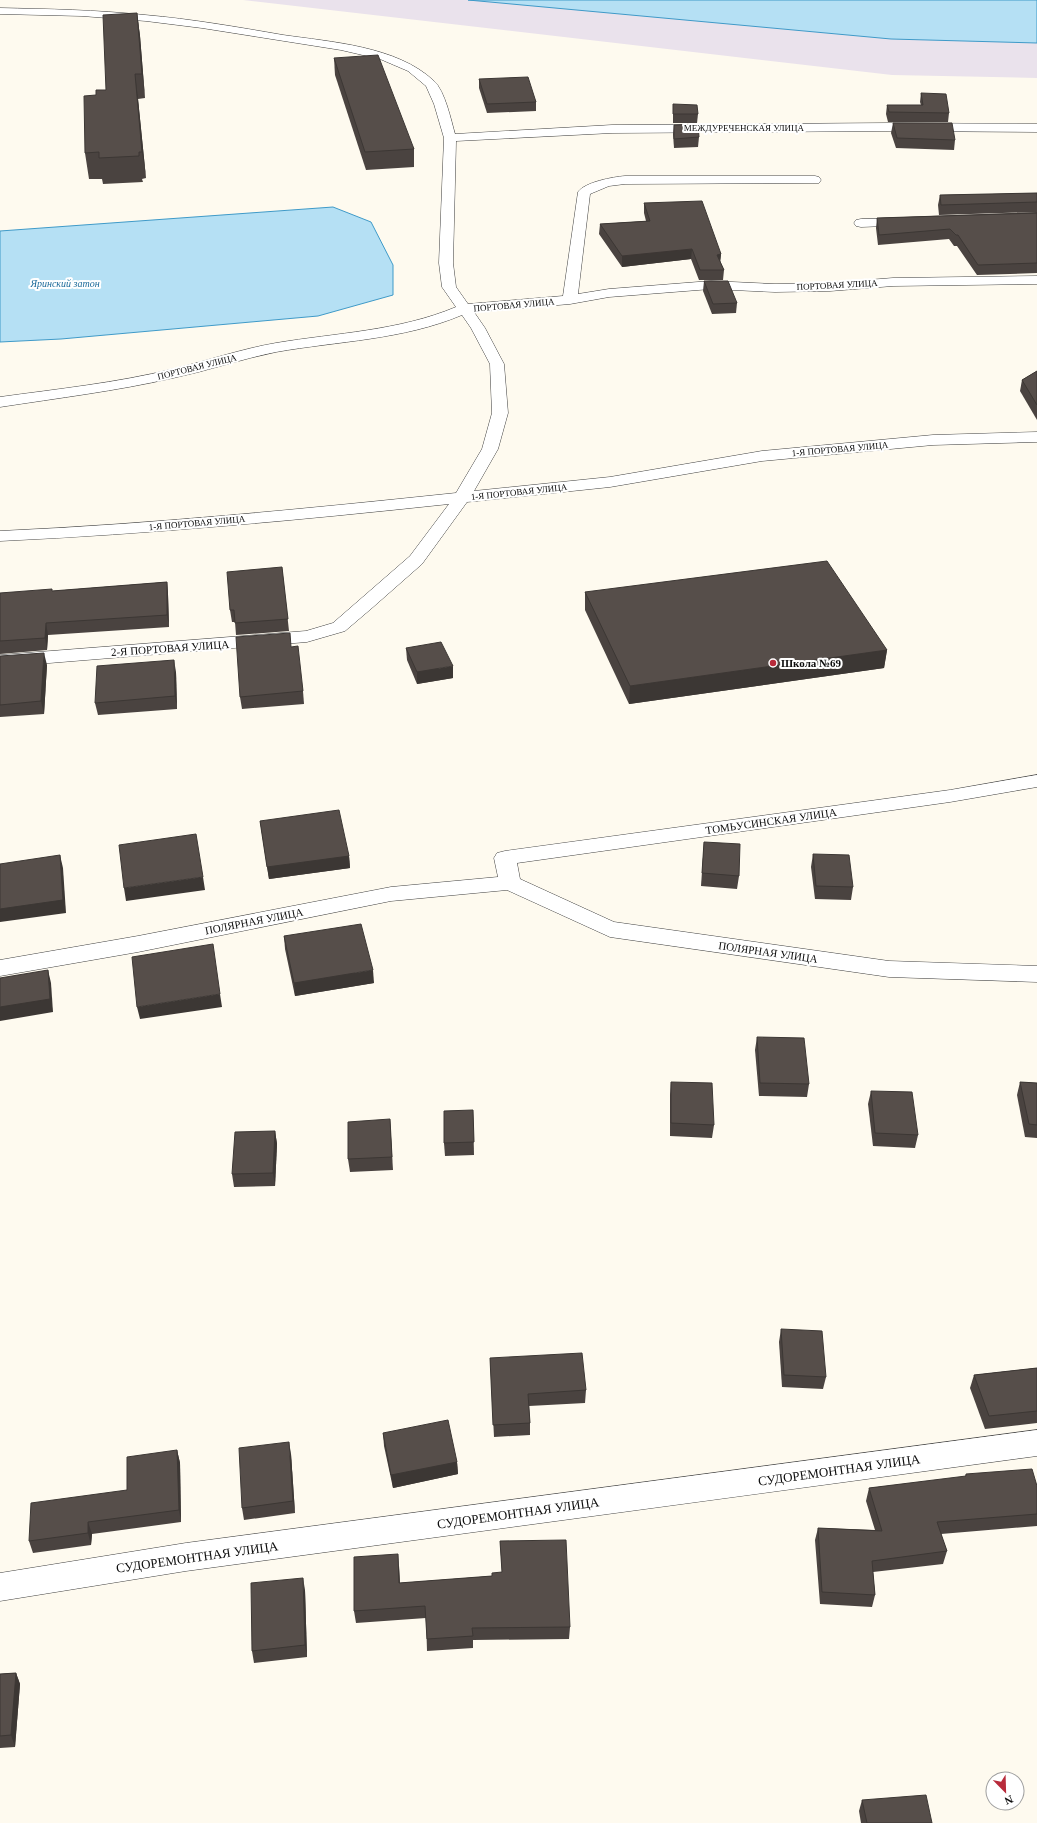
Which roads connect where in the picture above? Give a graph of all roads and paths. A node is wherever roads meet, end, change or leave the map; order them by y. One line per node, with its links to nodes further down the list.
1 (0, 11): 3 (street)
2 (1037, 128): 3 (street, МЕЖДУРЕЧЕНСКАЯ УЛИЦА)
3 (450, 138): 9 (street)
4 (815, 180): 8 (street)
5 (917, 221): 6 (street)
6 (861, 223)
7 (1037, 280): 8 (street, ПОРТОВАЯ УЛИЦА)
8 (570, 300): 9 (street, ПОРТОВАЯ УЛИЦА)
9 (464, 309): 10 (street, ПОРТОВАЯ УЛИЦА); 12 (street)
10 (0, 402)
11 (1037, 437): 12 (street, 1-Я ПОРТОВАЯ УЛИЦА)
12 (461, 499): 13 (street, 1-Я ПОРТОВАЯ УЛИЦА); 14 (street, 2-Я ПОРТОВАЯ УЛИЦА)
13 (0, 536)
14 (0, 661)
15 (1037, 781): 16 (street, ТОМЬУСИНСКАЯ УЛИЦА)
16 (510, 883): 17 (street, ПОЛЯРНАЯ УЛИЦА); 18 (street, ПОЛЯРНАЯ УЛИЦА)
17 (0, 968)
18 (1037, 974)
19 (1037, 1443): 20 (street, СУДОРЕМОНТНАЯ УЛИЦА)
20 (0, 1587)

